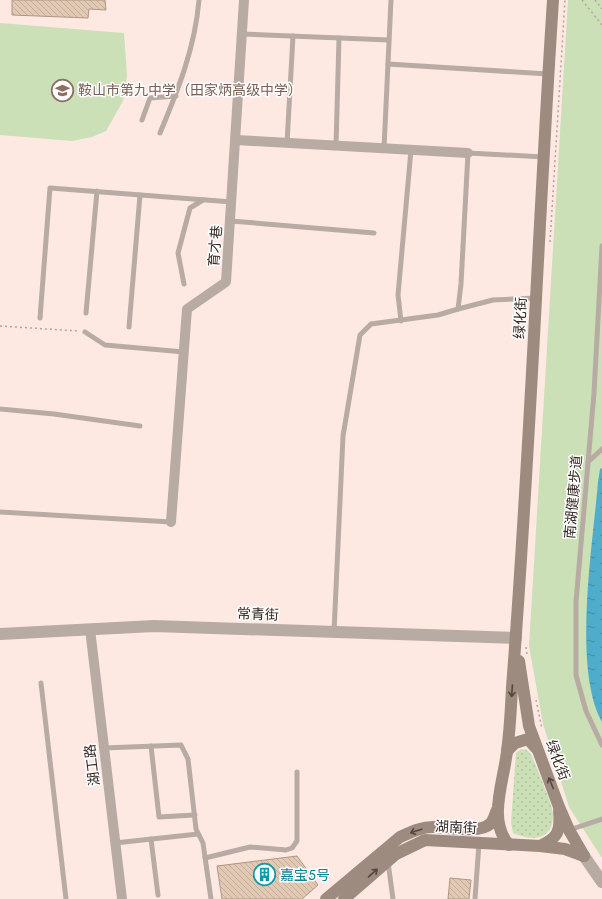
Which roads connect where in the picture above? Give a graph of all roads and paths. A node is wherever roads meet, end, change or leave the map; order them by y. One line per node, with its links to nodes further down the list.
1 (199, 0): 16 (lane)
2 (244, 0): 10 (street, 育才巷)
3 (391, 0): 13 (lane)
4 (553, 0): 15 (main road, 绿化街)
5 (565, 0): 32 (path)
6 (582, 0): 9 (path)
7 (595, 0): 8 (path)
8 (602, 8)
9 (602, 25)
10 (242, 34): 11 (lane); 19 (street, 育才巷)
11 (293, 36): 12 (lane); 20 (lane)
12 (339, 38): 13 (lane); 21 (lane)
13 (389, 40): 14 (lane)
14 (388, 64): 15 (lane); 22 (lane)
15 (548, 74): 25 (main road, 绿化街)
16 (176, 96): 17 (lane); 18 (lane)
17 (142, 120)
18 (160, 133)
19 (236, 140): 20 (street); 29 (street, 育才巷)
20 (287, 143): 21 (street)
21 (336, 146): 22 (street)
22 (384, 148): 23 (street)
23 (411, 150): 24 (street); 39 (lane)
24 (468, 152): 25 (lane); 36 (lane)
25 (544, 157): 35 (main road, 绿化街)
26 (97, 192): 27 (lane); 37 (lane); 38 (lane)
27 (140, 195): 28 (lane); 41 (lane)
28 (203, 200): 29 (lane); 34 (lane)
29 (232, 202): 30 (street, 育才巷)
30 (230, 221): 31 (lane); 43 (street, 育才巷)
31 (374, 233)
32 (550, 245)
33 (602, 246): 47 (lane, 南湖健康步道)
34 (184, 284)
35 (536, 298): 36 (lane); 53 (main road, 绿化街)
36 (458, 308): 39 (lane)
37 (86, 313)
38 (40, 318)
39 (401, 321): 51 (lane)
40 (0, 326): 42 (path)
41 (129, 327)
42 (85, 332): 43 (lane)
43 (184, 352): 49 (street, 育才巷)
44 (0, 409): 45 (lane)
45 (140, 426)
46 (602, 450): 47 (lane)
47 (588, 462): 59 (lane, 南湖健康步道)
48 (0, 512): 49 (lane)
49 (171, 522)
50 (90, 629): 51 (street, 常青街); 52 (street, 常青街); 61 (street, 湖工路)
51 (334, 632): 53 (street, 常青街)
52 (0, 634)
53 (516, 638): 62 (main road, 绿化街); 63 (main road, 绿化街, one-way to 63)
54 (526, 647): 55 (path)
55 (529, 662)
56 (41, 683): 81 (lane)
57 (536, 699): 58 (path)
58 (542, 729)
59 (602, 745)
60 (151, 746): 61 (lane); 67 (lane); 67 (lane)
61 (104, 748): 72 (street, 湖工路)
62 (537, 748): 63 (main road); 65 (main road, 绿化街, one-way to 62)
63 (507, 751): 66 (main road, 绿化街)
64 (297, 772): 77 (lane)
65 (559, 806): 69 (main road, 绿化街); 75 (main road)
66 (498, 807): 74 (main road, 绿化街); 84 (main road, 湖南街, one-way to 84)
67 (195, 815): 70 (lane)
68 (602, 819): 69 (lane)
69 (569, 830): 76 (main road, 绿化街)
70 (198, 834): 71 (lane); 77 (lane)
71 (151, 839): 72 (lane); 80 (lane)
72 (115, 843): 82 (street, 湖工路)
73 (478, 843): 74 (main road, 湖南街); 78 (main road, 湖南街); 87 (lane)
74 (509, 845): 75 (main road, 湖南街)
75 (540, 846): 76 (main road, 湖南街)
76 (584, 856): 79 (street, 绿化街)
77 (205, 858): 83 (lane)
78 (388, 860): 85 (main road, 湖南街, one-way to 78); 86 (lane)
79 (602, 882)
80 (158, 895)
81 (66, 899)
82 (122, 899)
83 (211, 899)
84 (326, 899)
85 (344, 899)
86 (393, 899)
87 (475, 899)

